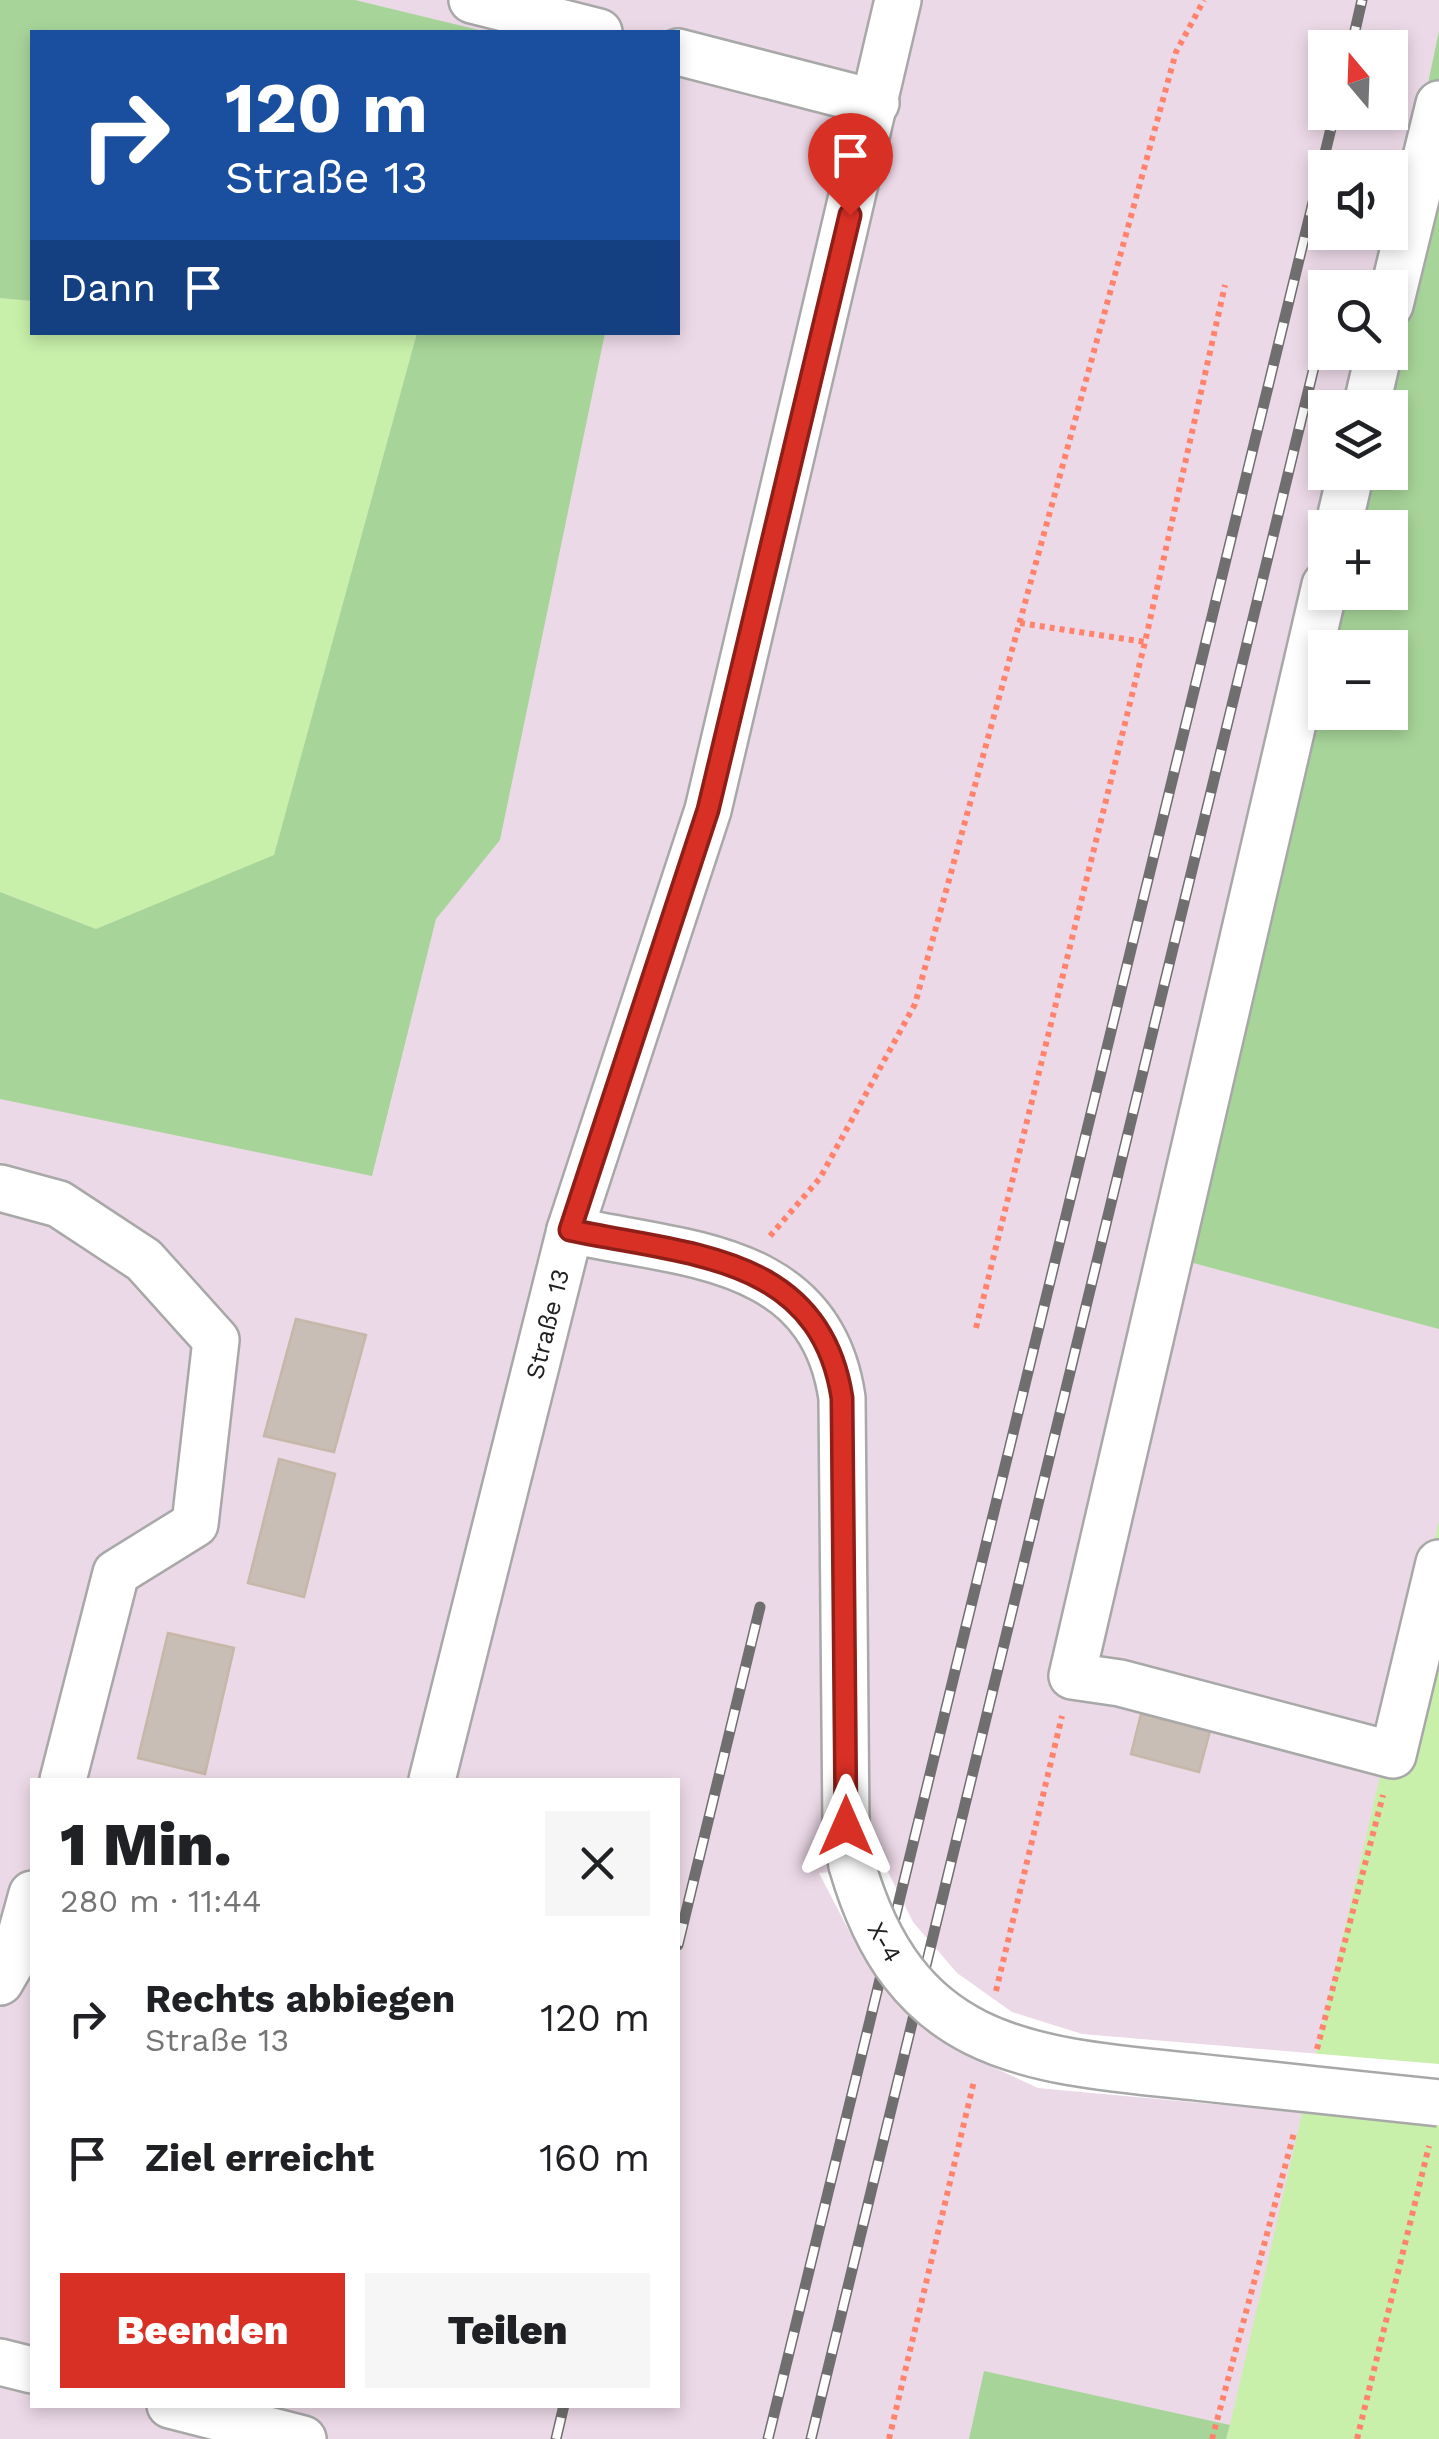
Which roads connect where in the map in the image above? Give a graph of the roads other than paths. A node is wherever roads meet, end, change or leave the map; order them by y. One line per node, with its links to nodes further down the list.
1 (472, 0): 3 (street)
2 (898, 0): 5 (street, Straße 13)
3 (591, 30)
4 (691, 56): 5 (street)
5 (876, 103): 10 (street, Straße 13)
6 (1439, 104): 7 (street)
7 (1399, 270)
8 (1319, 610): 11 (street)
9 (0, 1188): 12 (street)
10 (570, 1230): 13 (street, Straße 13); 16 (street, X-4, bridge)
11 (1439, 1563)
12 (65, 1778)
13 (433, 1778)
14 (30, 1902): 15 (street)
15 (0, 1982)
16 (1434, 2123)
17 (0, 2362): 18 (street)
18 (30, 2370)
19 (182, 2408): 21 (street)
20 (311, 2408): 21 (street)
21 (303, 2439)

